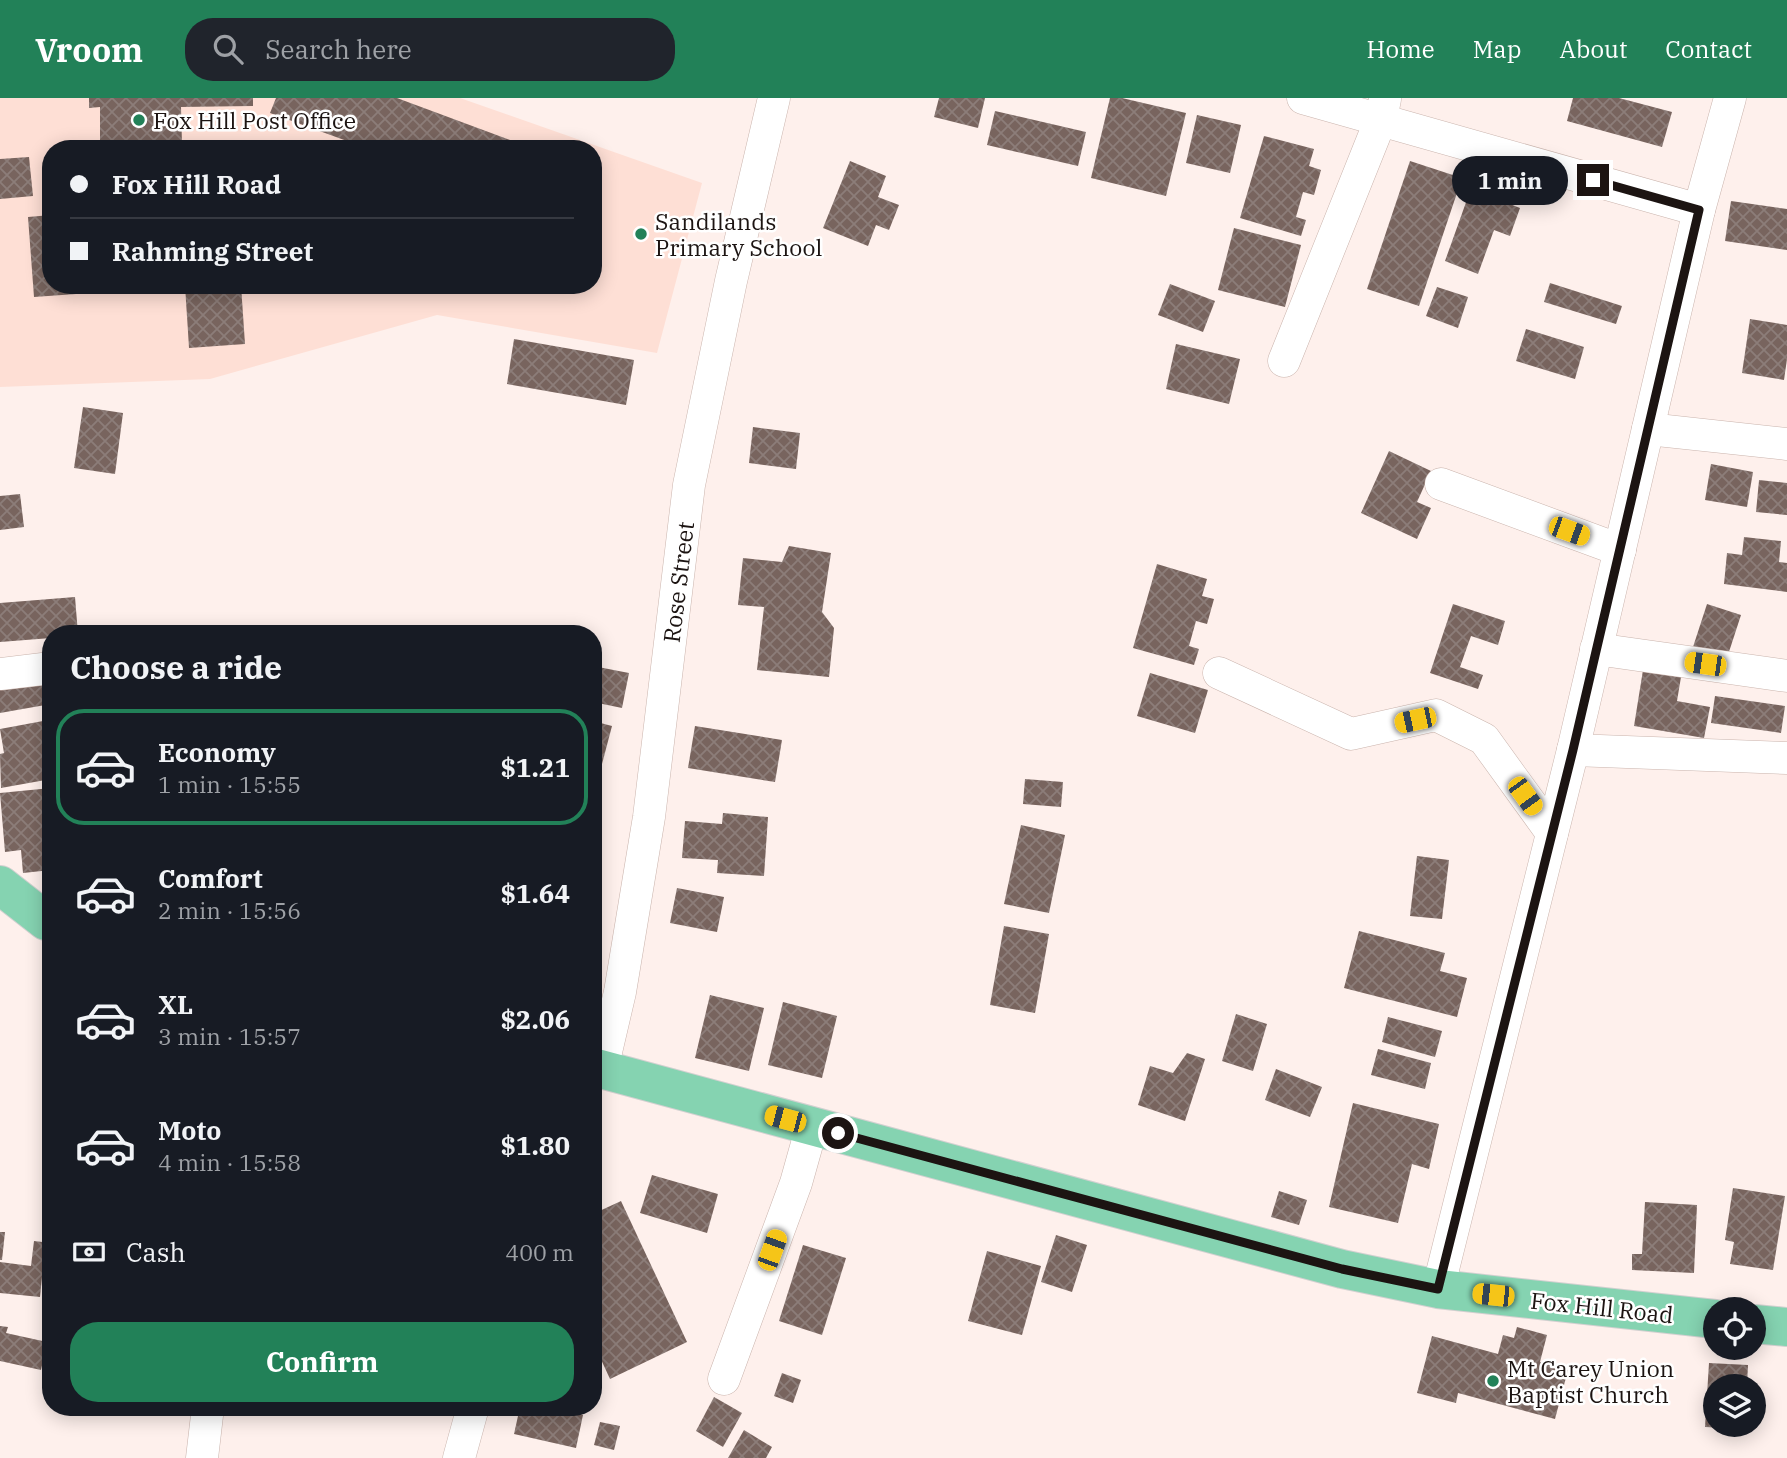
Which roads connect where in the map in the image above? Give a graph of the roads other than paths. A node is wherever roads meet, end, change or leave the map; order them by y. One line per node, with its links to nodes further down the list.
1 (774, 98): 23 (street, Rose Street)
2 (1303, 98): 4 (street)
3 (1730, 98): 5 (street)
4 (1383, 108): 5 (street); 6 (street)
5 (1699, 210): 7 (street)
6 (1284, 361)
7 (1648, 429): 8 (street); 10 (street)
8 (1787, 443)
9 (1441, 484): 10 (street)
10 (1620, 550): 11 (street)
11 (1596, 649): 15 (street); 16 (street)
12 (42, 669): 14 (street)
13 (1219, 673): 18 (street)
14 (0, 674)
15 (1787, 676)
16 (1573, 750): 17 (street); 18 (street)
17 (1787, 758)
18 (1552, 834): 26 (street)
19 (0, 885): 20 (main road)
20 (42, 917)
21 (0, 920): 22 (main road)
22 (42, 922)
23 (602, 1055)
24 (602, 1069): 25 (main road, Fox Hill Road)
25 (812, 1126): 26 (main road, Fox Hill Road); 30 (street)
26 (1438, 1289): 27 (main road, Fox Hill Road)
27 (1703, 1318)
28 (1766, 1325): 29 (main road)
29 (1787, 1327)
30 (724, 1379)
31 (207, 1416): 33 (street)
32 (471, 1416): 34 (street)
33 (202, 1458)
34 (459, 1458)

